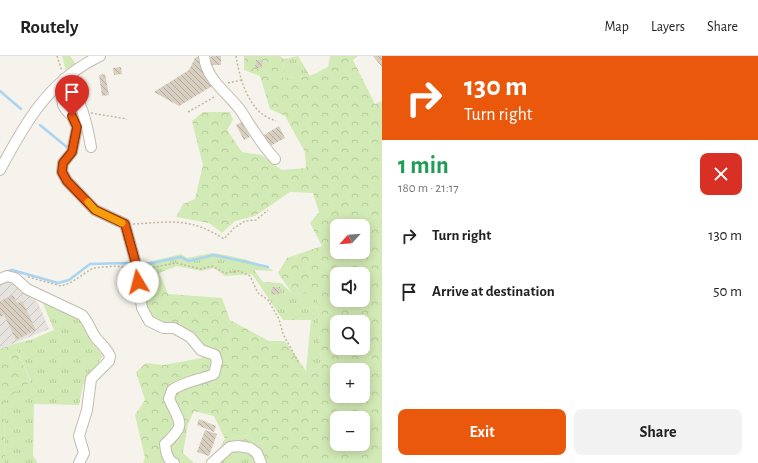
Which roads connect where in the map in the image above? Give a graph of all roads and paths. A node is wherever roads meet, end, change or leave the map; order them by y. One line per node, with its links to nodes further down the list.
1 (56, 56): 5 (path)
2 (100, 56): 5 (street)
3 (204, 56): 7 (street)
4 (236, 56): 6 (path)
5 (64, 79): 8 (street); 14 (street); 16 (street)
6 (242, 80): 7 (path); 11 (path)
7 (220, 88): 9 (path); 13 (street)
8 (82, 111): 10 (path); 12 (street)
9 (188, 112)
10 (127, 119)
11 (276, 121)
12 (91, 147)
13 (275, 159)
14 (0, 170)
15 (268, 210): 16 (path)
16 (125, 224): 17 (street)
17 (137, 267): 18 (path); 20 (path); 22 (street)
18 (23, 276)
19 (0, 279): 21 (street)
20 (299, 363)
21 (79, 463)
22 (174, 463)
23 (212, 463): 24 (street)
24 (261, 463)

